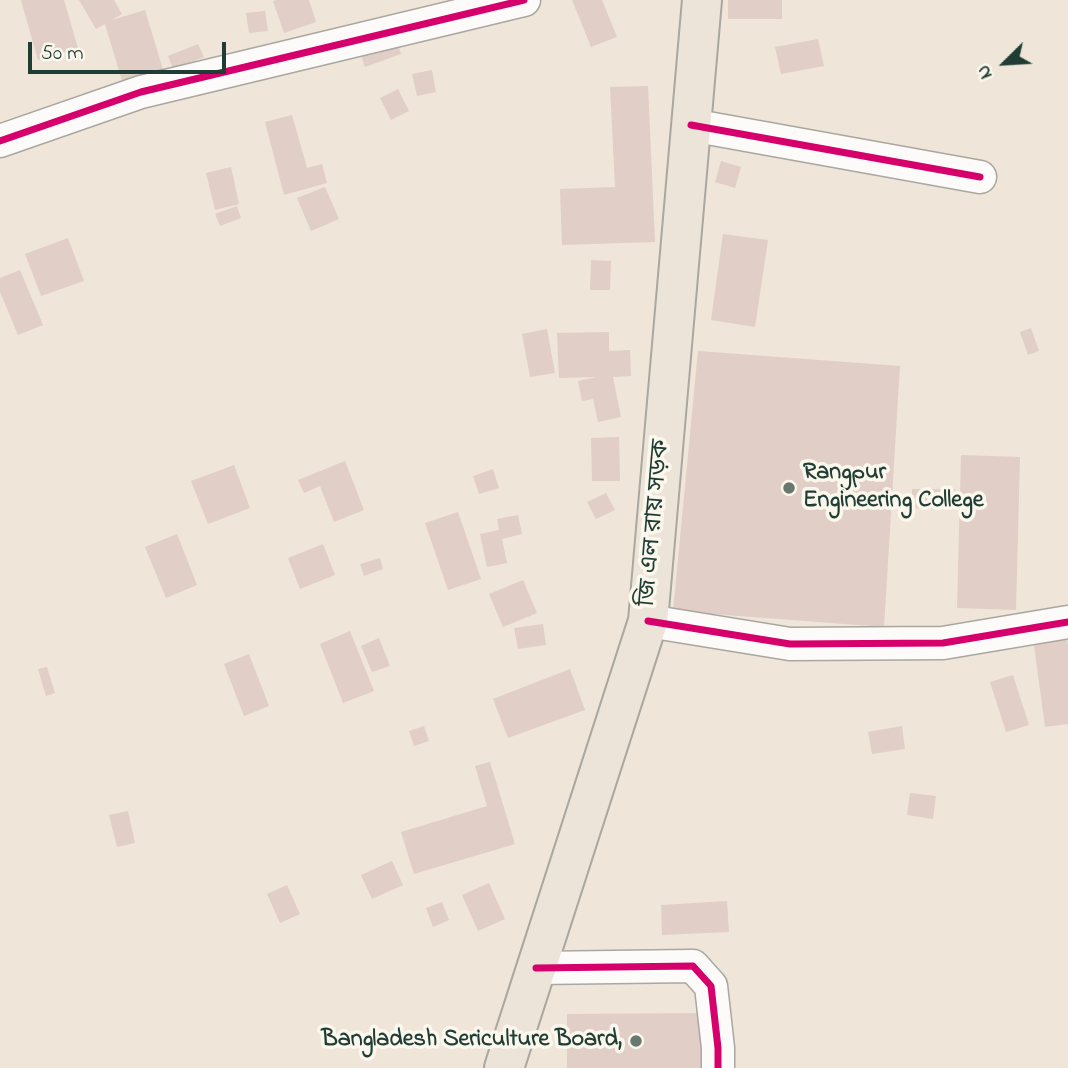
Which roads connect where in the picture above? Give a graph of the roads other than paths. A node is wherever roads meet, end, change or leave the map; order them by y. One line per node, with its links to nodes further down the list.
1 (524, 0): 4 (street)
2 (702, 0): 3 (main road, জি এল রায় সড়ক)
3 (691, 124): 5 (street); 6 (main road, জি এল রায় সড়ক)
4 (0, 141)
5 (980, 177)
6 (648, 621): 7 (street); 8 (main road, জি এল রায় সড়ক)
7 (1068, 622)
8 (536, 968): 9 (main road, জি এল রায় সড়ক); 10 (street)
9 (504, 1068)
10 (718, 1068)

